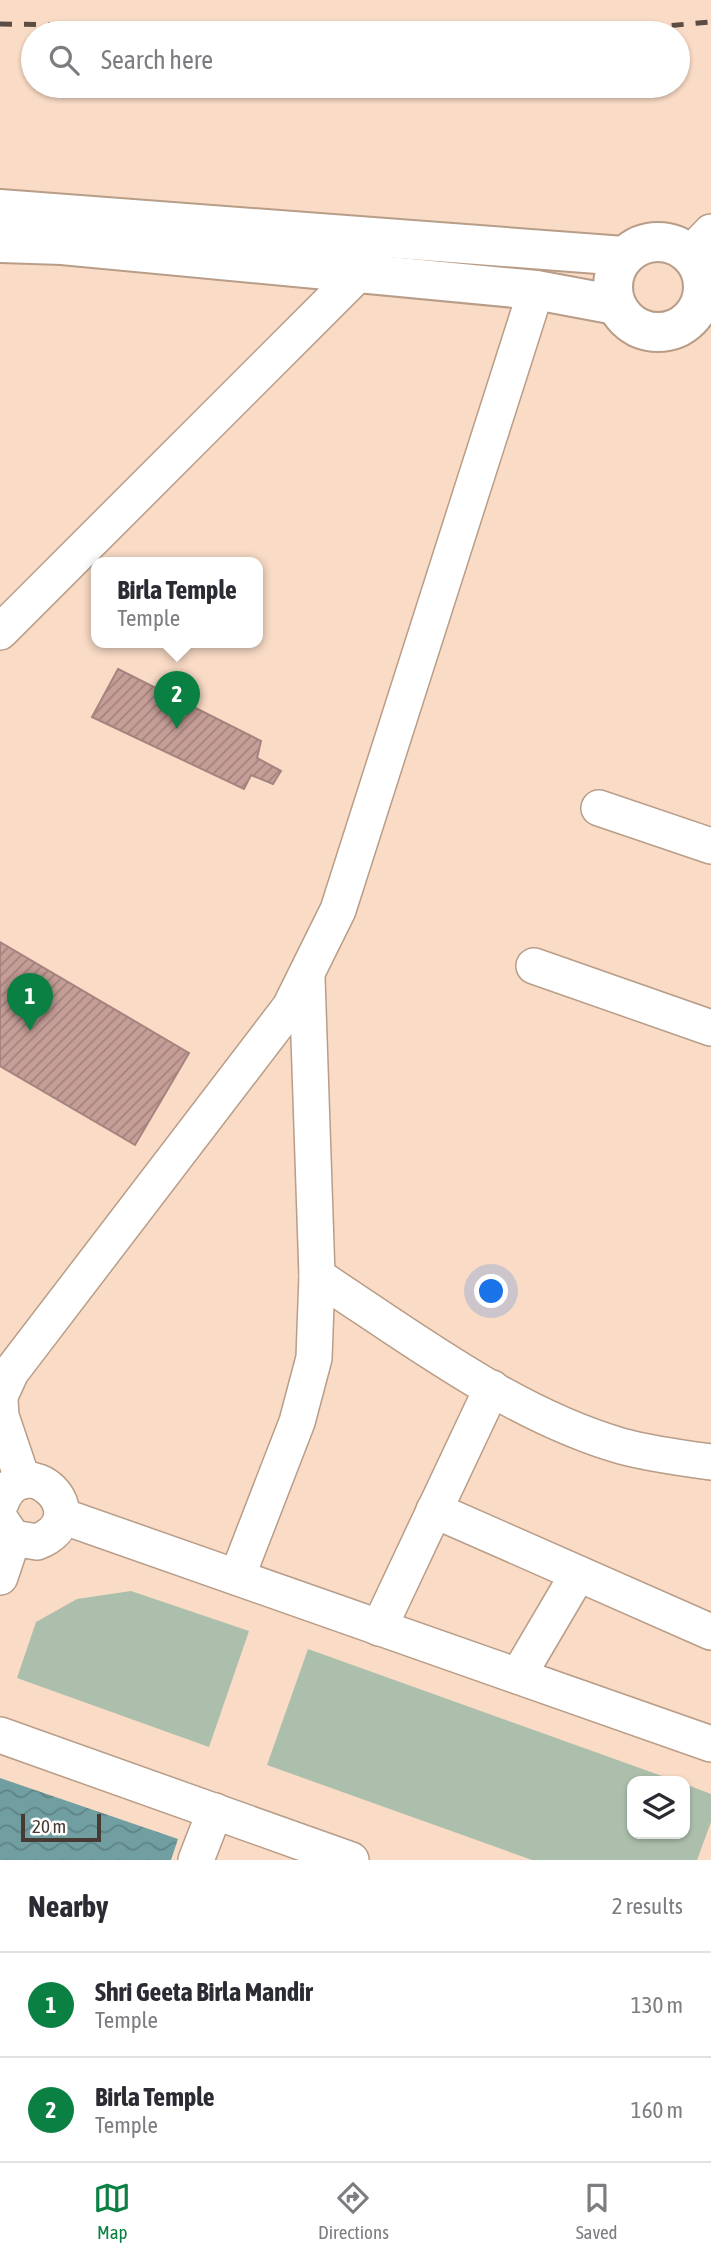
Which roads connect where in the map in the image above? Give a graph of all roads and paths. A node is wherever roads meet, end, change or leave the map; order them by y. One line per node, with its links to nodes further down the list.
1 (0, 209): 2 (main road)
2 (369, 235): 4 (main road); 5 (street)
3 (0, 243): 5 (main road)
4 (624, 257): 6 (main road); 8 (main road)
5 (359, 273): 7 (main road); 9 (street)
6 (703, 285): 8 (main road)
7 (536, 290): 8 (main road); 13 (street)
8 (616, 305)
9 (0, 632)
10 (599, 808): 11 (street)
11 (711, 846)
12 (534, 966): 14 (street)
13 (306, 974): 15 (street); 17 (street)
14 (711, 1028)
15 (317, 1276): 16 (street); 25 (street)
16 (492, 1388): 18 (street); 20 (street)
17 (0, 1398): 19 (street)
18 (711, 1462)
19 (12, 1493): 21 (street)
20 (434, 1510): 23 (street); 26 (street)
21 (62, 1516): 22 (street); 25 (street)
22 (7, 1529): 24 (street)
23 (578, 1574): 27 (street); 28 (street)
24 (0, 1577)
25 (237, 1577): 26 (street)
26 (379, 1628): 28 (street)
27 (711, 1632)
28 (518, 1676): 30 (street)
29 (0, 1735): 31 (street)
30 (711, 1744)
31 (215, 1811): 32 (street); 33 (street)
32 (196, 1860)
33 (351, 1860)

